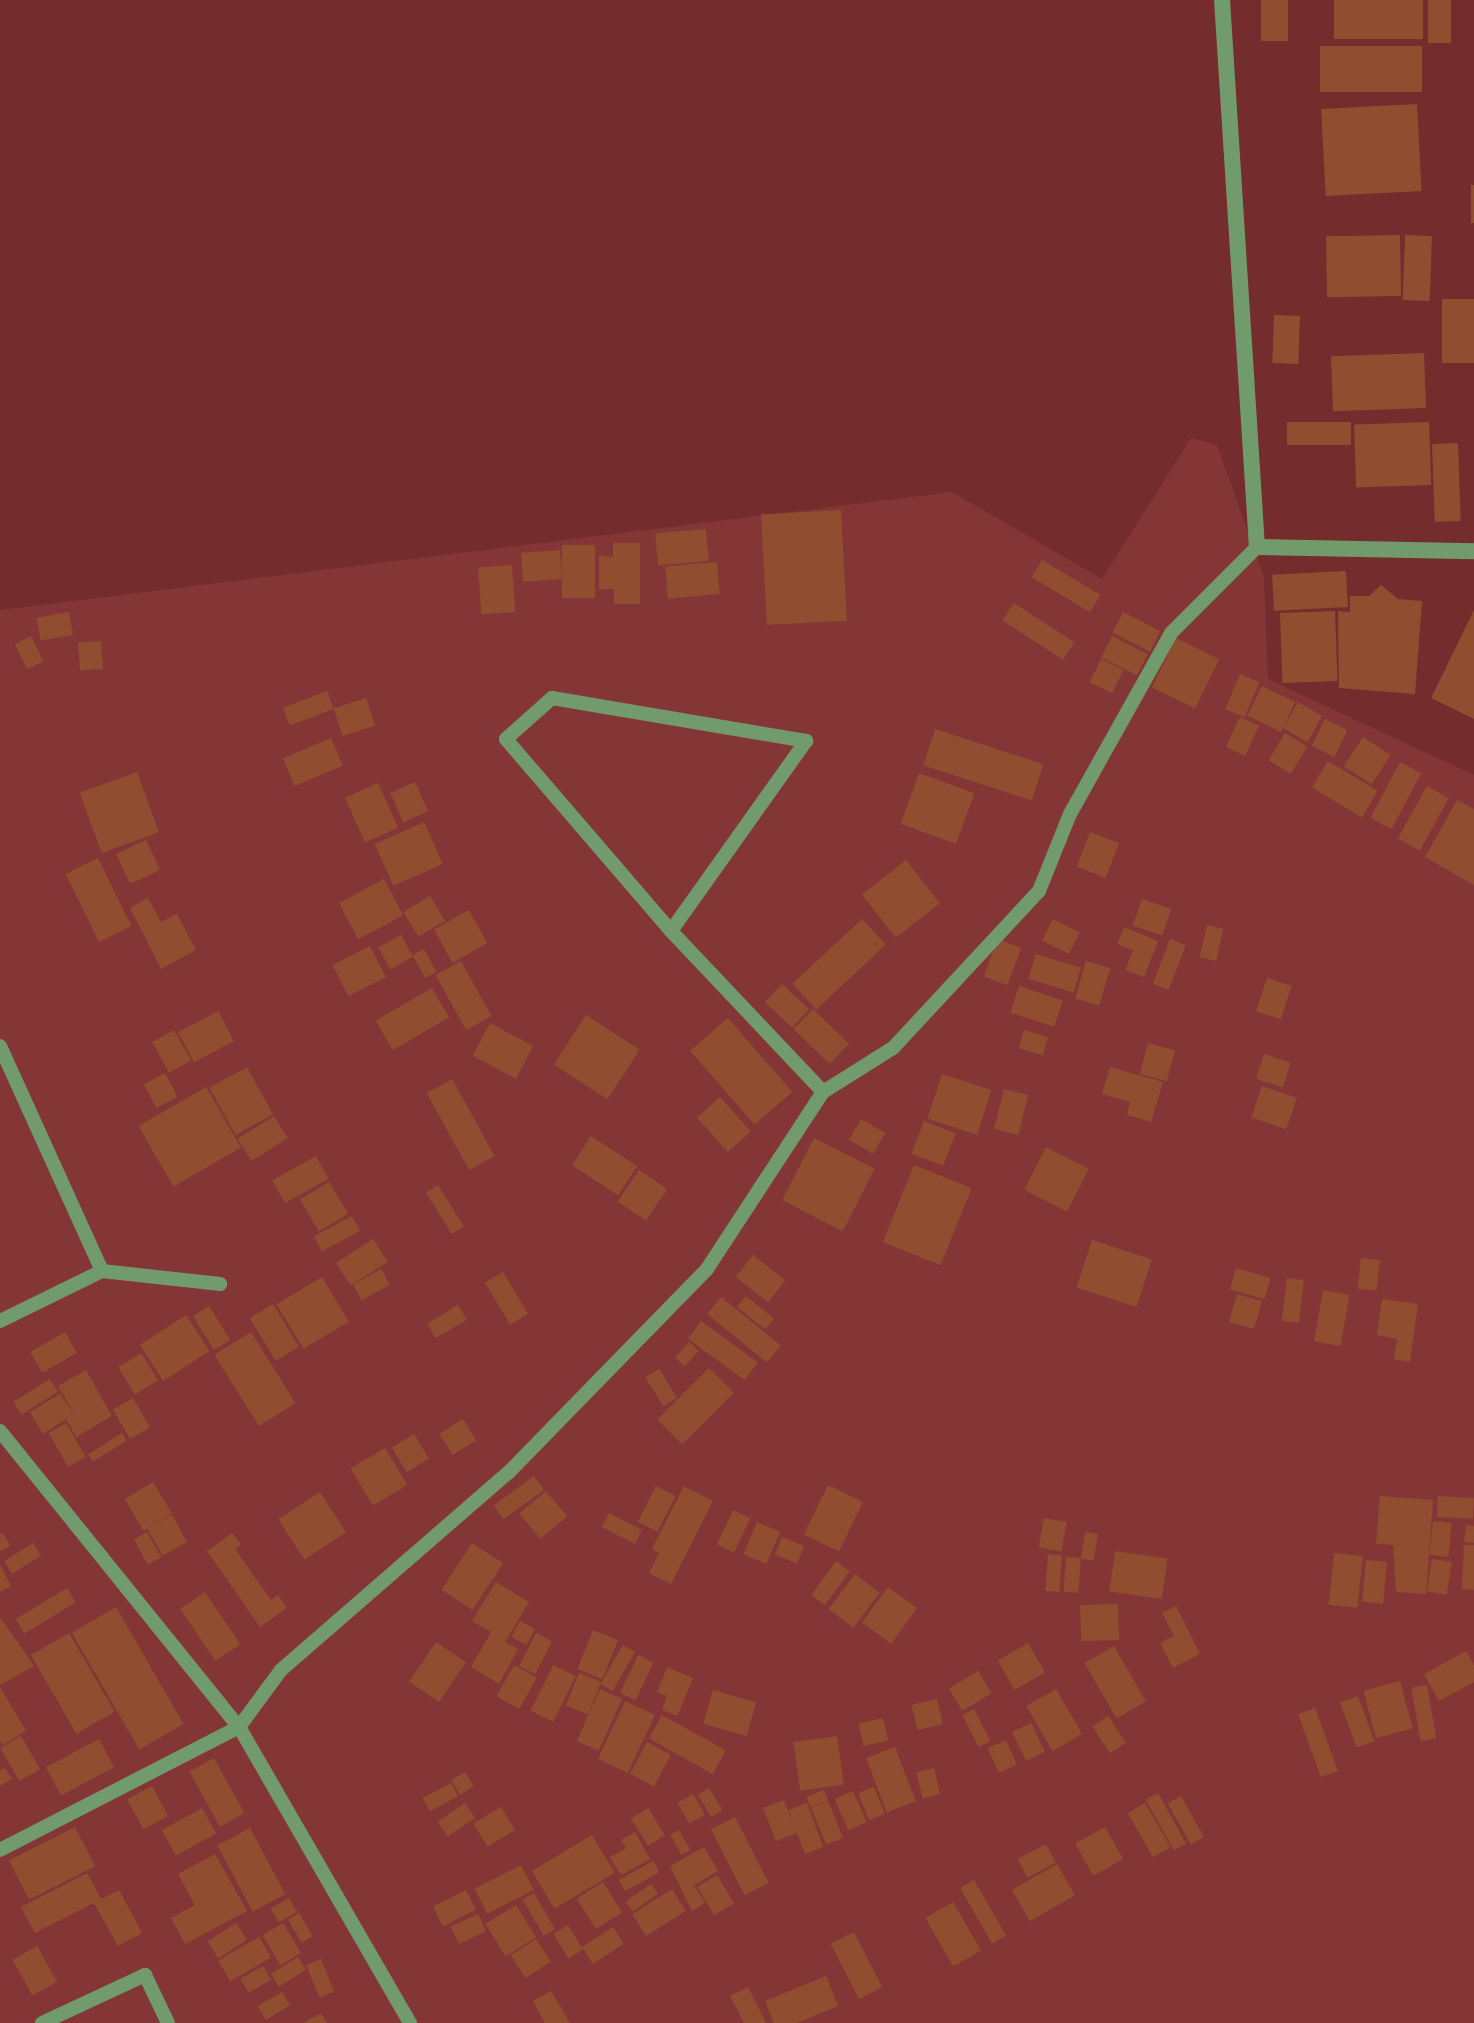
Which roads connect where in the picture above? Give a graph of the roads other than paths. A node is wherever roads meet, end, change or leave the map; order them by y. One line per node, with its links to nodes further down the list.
1 (1222, 0): 2 (street)
2 (1257, 547): 3 (street); 6 (lane)
3 (1474, 551)
4 (671, 931): 4 (lane); 6 (lane)
5 (0, 1046): 7 (lane)
6 (823, 1092): 11 (lane)
7 (102, 1271): 8 (lane); 9 (lane)
8 (220, 1284)
9 (0, 1321)
10 (0, 1431): 11 (lane)
11 (239, 1727): 12 (lane); 15 (lane)
12 (0, 1850)
13 (42, 2023): 14 (lane)
14 (168, 2023)
15 (410, 2023)

